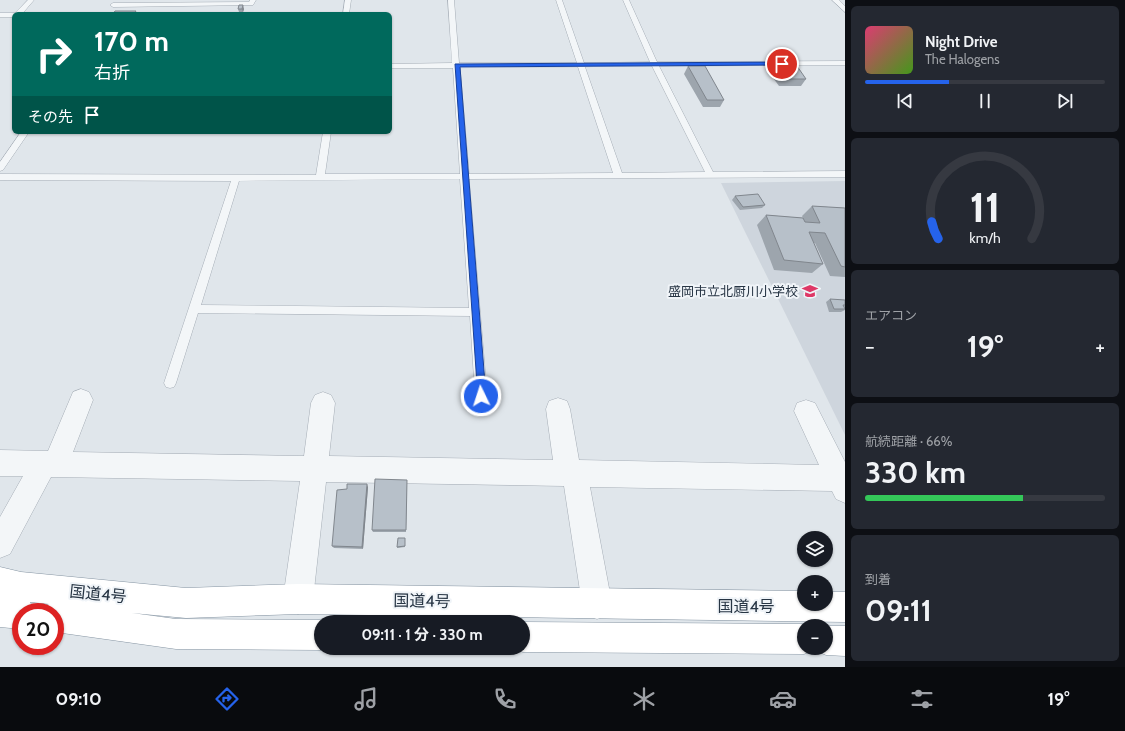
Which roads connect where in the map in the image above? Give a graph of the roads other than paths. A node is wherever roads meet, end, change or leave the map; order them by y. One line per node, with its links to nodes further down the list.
1 (31, 0): 10 (lane)
2 (253, 0): 8 (lane)
3 (348, 0): 11 (lane)
4 (451, 0): 18 (lane)
5 (559, 0): 15 (lane)
6 (626, 0): 16 (lane)
7 (836, 0): 9 (lane)
8 (113, 5)
9 (845, 10)
10 (20, 12)
11 (346, 12)
12 (0, 15): 13 (lane)
13 (12, 15)
14 (845, 63): 16 (lane)
15 (580, 65): 16 (lane); 18 (lane); 23 (lane)
16 (655, 65): 24 (lane)
17 (392, 66): 18 (lane)
18 (457, 66): 27 (lane)
19 (24, 134): 21 (lane)
20 (327, 134): 26 (lane)
21 (0, 168)
22 (845, 174): 24 (lane)
23 (618, 175): 24 (lane); 27 (lane)
24 (711, 176)
25 (0, 177): 28 (lane)
26 (320, 177): 27 (lane); 28 (lane)
27 (465, 177): 30 (lane)
28 (236, 178): 29 (lane)
29 (194, 309): 30 (lane); 31 (lane)
30 (475, 312): 32 (lane)
31 (170, 383)
32 (481, 396)
33 (81, 400): 38 (street)
34 (323, 403): 39 (street)
35 (558, 409): 40 (street)
36 (806, 411): 41 (street)
37 (0, 463): 38 (street)
38 (49, 464): 39 (street); 42 (street)
39 (316, 468): 40 (street); 44 (street)
40 (572, 473): 41 (street); 45 (street)
41 (842, 485)
42 (0, 544)
43 (0, 582): 44 (highway, 国道4号)
44 (298, 599): 45 (highway, 国道4号)
45 (597, 604): 46 (highway, 国道4号)
46 (845, 607)
47 (0, 612): 48 (highway)
48 (12, 613)
49 (64, 618): 50 (highway, 国道4号)
50 (314, 635)
51 (530, 637): 52 (highway)
52 (797, 639)
53 (833, 640): 54 (highway)
54 (845, 641)

